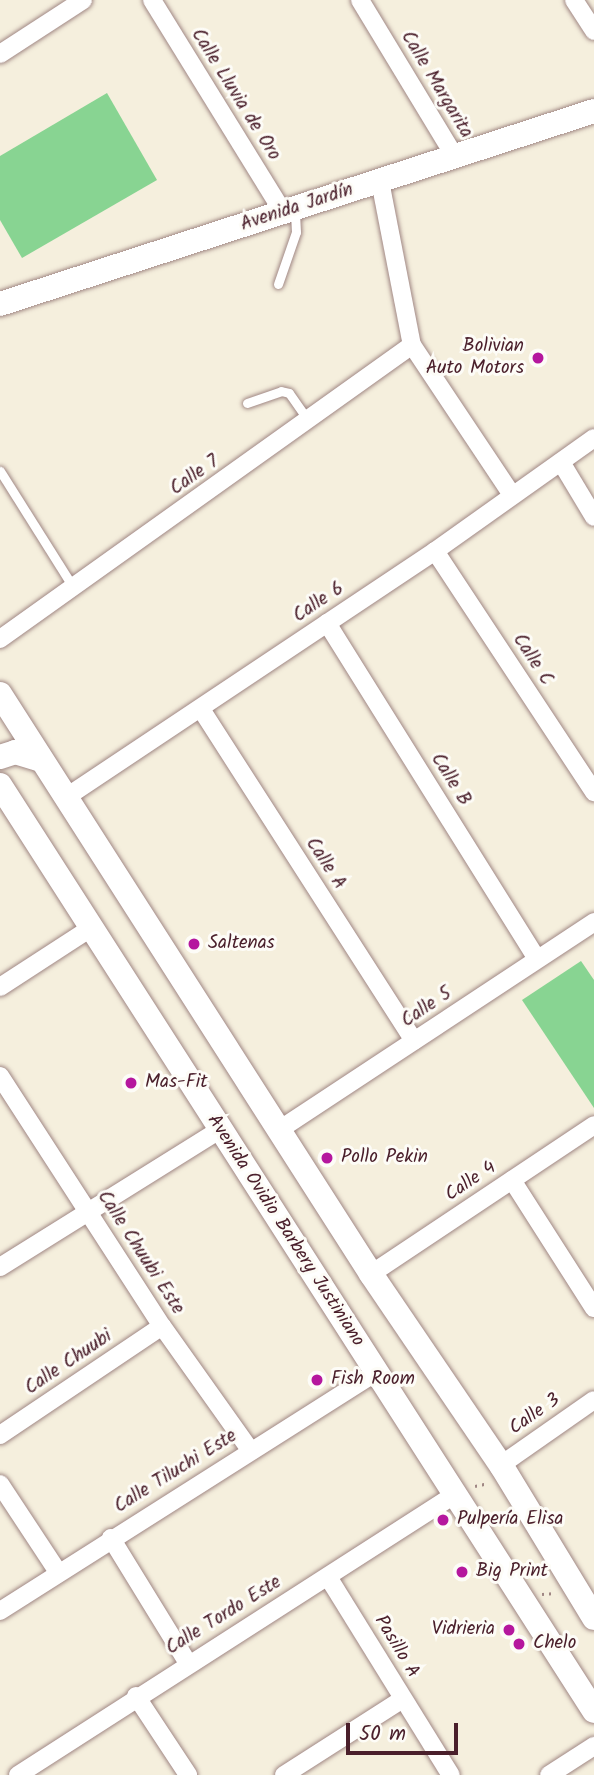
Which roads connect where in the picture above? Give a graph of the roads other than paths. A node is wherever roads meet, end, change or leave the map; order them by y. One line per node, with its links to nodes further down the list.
1 (83, 0): 6 (street)
2 (152, 0): 10 (street, Calle Lluvia de Oro)
3 (360, 0): 8 (street, Calle Margarita)
4 (574, 0): 5 (street)
5 (594, 31)
6 (0, 54)
7 (594, 111): 8 (main road, Avenida Jardín)
8 (455, 156): 9 (main road, Avenida Jardín)
9 (380, 181): 10 (main road, Avenida Jardín); 13 (street)
10 (289, 210): 11 (lane); 12 (main road, Avenida Jardín)
11 (278, 285)
12 (0, 304)
13 (412, 345): 15 (street, Calle 7); 19 (street)
14 (247, 403): 15 (lane)
15 (309, 421): 22 (street, Calle 7)
16 (594, 438): 17 (street, Calle 6)
17 (561, 462): 19 (street, Calle 6); 20 (street)
18 (0, 471): 22 (lane)
19 (512, 495): 21 (street, Calle 6)
20 (594, 517)
21 (435, 551): 23 (street, Calle 6); 31 (street, Calle C)
22 (73, 587): 24 (street, Calle 7)
23 (327, 623): 26 (street, Calle 6); 35 (street, Calle B)
24 (0, 639)
25 (7, 704): 27 (main road); 29 (main road)
26 (201, 709): 32 (street, Calle 6); 37 (street, Calle A)
27 (0, 746)
28 (0, 757): 29 (main road)
29 (38, 759): 32 (main road)
30 (0, 785): 34 (main road, Avenida Ovidio Barbery Justiniano)
31 (594, 792)
32 (65, 798): 40 (main road)
33 (594, 922): 35 (street, Calle 5)
34 (91, 928): 36 (street); 41 (main road, Avenida Ovidio Barbery Justiniano)
35 (537, 959): 37 (street, Calle 5)
36 (0, 987)
37 (414, 1041): 40 (street, Calle 5)
38 (2, 1085): 43 (street, Calle Chuubi Este)
39 (594, 1125): 42 (street, Calle 4)
40 (282, 1128): 45 (main road)
41 (219, 1130): 43 (street); 48 (main road, Avenida Ovidio Barbery Justiniano)
42 (512, 1180): 45 (street, Calle 4); 46 (street)
43 (87, 1210): 44 (street); 47 (street, Calle Chuubi Este)
44 (0, 1267)
45 (372, 1274): 52 (main road)
46 (594, 1308)
47 (162, 1326): 50 (street, Calle Chuubi); 51 (street, Calle Chuubi Este)
48 (376, 1372): 51 (street, Calle Tiluchi Este); 54 (main road, Avenida Ovidio Barbery Justiniano)
49 (594, 1400): 52 (street, Calle 3)
50 (0, 1435)
51 (250, 1450): 55 (street, Calle Tiluchi Este)
52 (505, 1471): 58 (main road)
53 (0, 1484): 56 (street)
54 (453, 1493): 57 (street, Calle Tordo Este); 63 (main road, Avenida Ovidio Barbery Justiniano)
55 (111, 1538): 56 (street, Calle Tiluchi Este); 60 (street)
56 (58, 1572): 59 (street, Calle Tiluchi Este)
57 (328, 1577): 60 (street, Calle Tordo Este); 62 (street, Pasillo A)
58 (587, 1599)
59 (0, 1611)
60 (188, 1662): 61 (street, Calle Tordo Este)
61 (136, 1696): 66 (street, Calle Tordo Este); 67 (street)
62 (403, 1699): 65 (street); 68 (street, Pasillo A)
63 (590, 1700)
64 (594, 1746): 69 (street)
65 (291, 1773)
66 (18, 1775)
67 (188, 1775)
68 (451, 1775)
69 (549, 1775)

